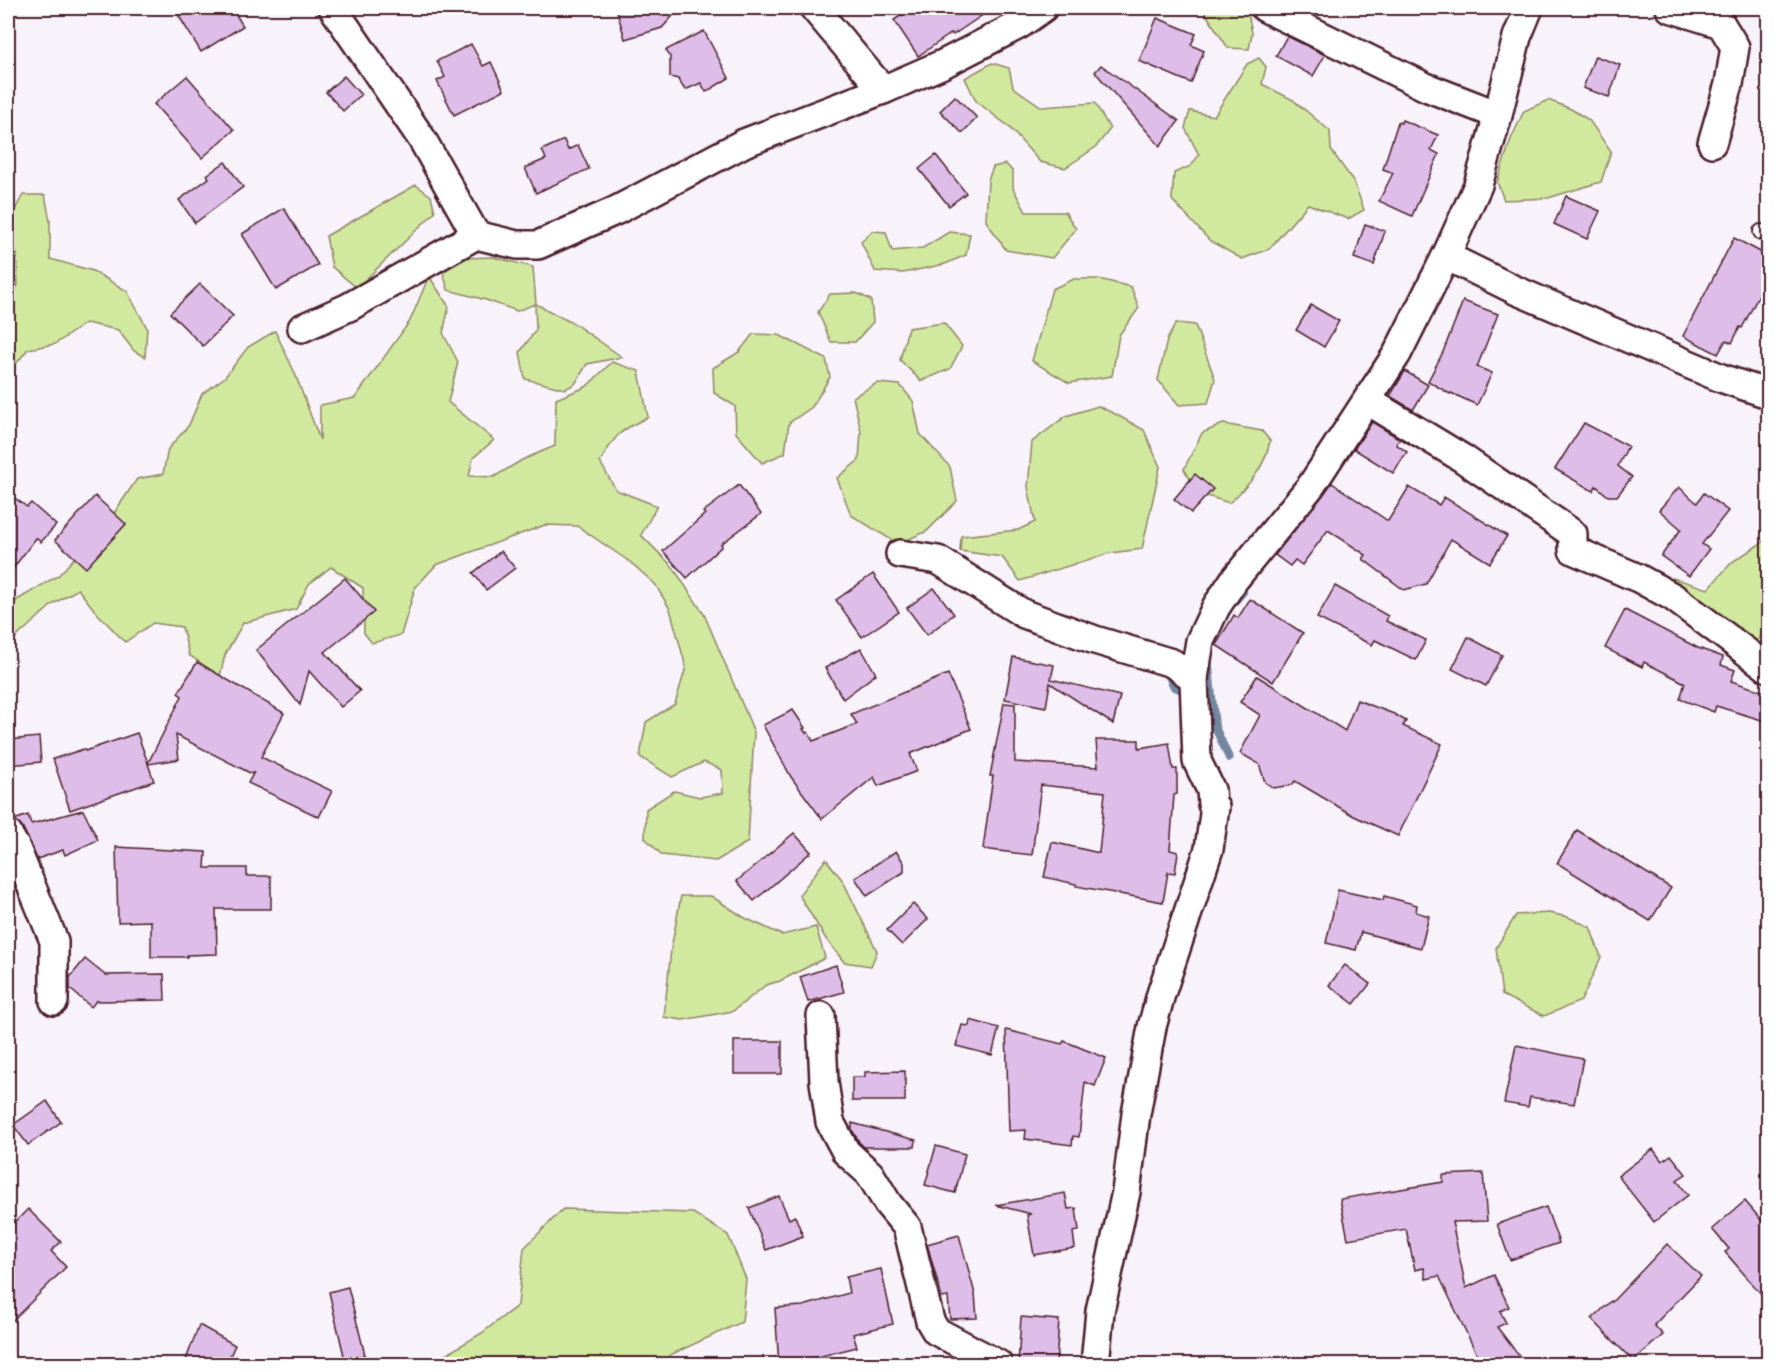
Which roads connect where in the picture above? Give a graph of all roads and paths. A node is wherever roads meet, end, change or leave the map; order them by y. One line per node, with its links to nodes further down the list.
1 (333, 8): 11 (street)
2 (814, 8): 8 (street)
3 (1043, 8): 7 (street)
4 (1265, 8): 9 (street)
5 (1529, 8): 9 (street)
6 (1670, 8): 10 (street)
7 (1013, 16): 8 (street)
8 (883, 90): 11 (street)
9 (1498, 115): 12 (street)
10 (1712, 143)
11 (476, 235): 13 (street)
12 (1446, 255): 14 (street); 15 (street)
13 (303, 328)
14 (1768, 394)
15 (1368, 401): 17 (street); 18 (street)
16 (900, 554): 18 (street)
17 (1768, 668)
18 (1194, 678): 23 (street)
19 (8, 834): 20 (street)
20 (54, 1000)
21 (821, 1016): 22 (street)
22 (998, 1365)
23 (1095, 1365)

